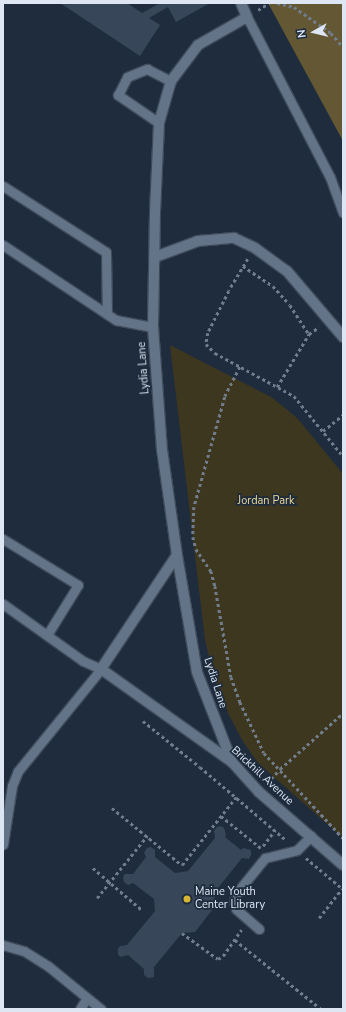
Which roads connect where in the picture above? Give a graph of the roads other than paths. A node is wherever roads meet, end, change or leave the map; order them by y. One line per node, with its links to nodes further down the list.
1 (241, 3): 2 (street)
2 (247, 18): 3 (street, Lydia Lane); 6 (lane)
3 (171, 81): 4 (street, Lydia Lane); 4 (lane)
4 (160, 123): 8 (street, Lydia Lane)
5 (3, 186): 9 (lane)
6 (343, 213)
7 (3, 245): 9 (lane)
8 (155, 257): 10 (street, Lydia Lane); 11 (street)
9 (107, 314): 10 (lane)
10 (153, 328): 13 (street, Lydia Lane)
11 (343, 337)
12 (3, 539): 15 (lane)
13 (177, 555): 16 (street); 17 (street, Lydia Lane)
14 (3, 604): 15 (lane)
15 (47, 635): 16 (lane)
16 (101, 669): 17 (street, Brickhill Avenue); 19 (lane)
17 (232, 762): 18 (street, Brickhill Avenue)
18 (311, 836): 20 (street, Brickhill Avenue); 21 (lane)
19 (3, 844)
20 (343, 865)
21 (259, 929)
22 (3, 945): 23 (lane)
23 (87, 998): 24 (lane); 25 (lane)
24 (80, 1009)
25 (101, 1009)

